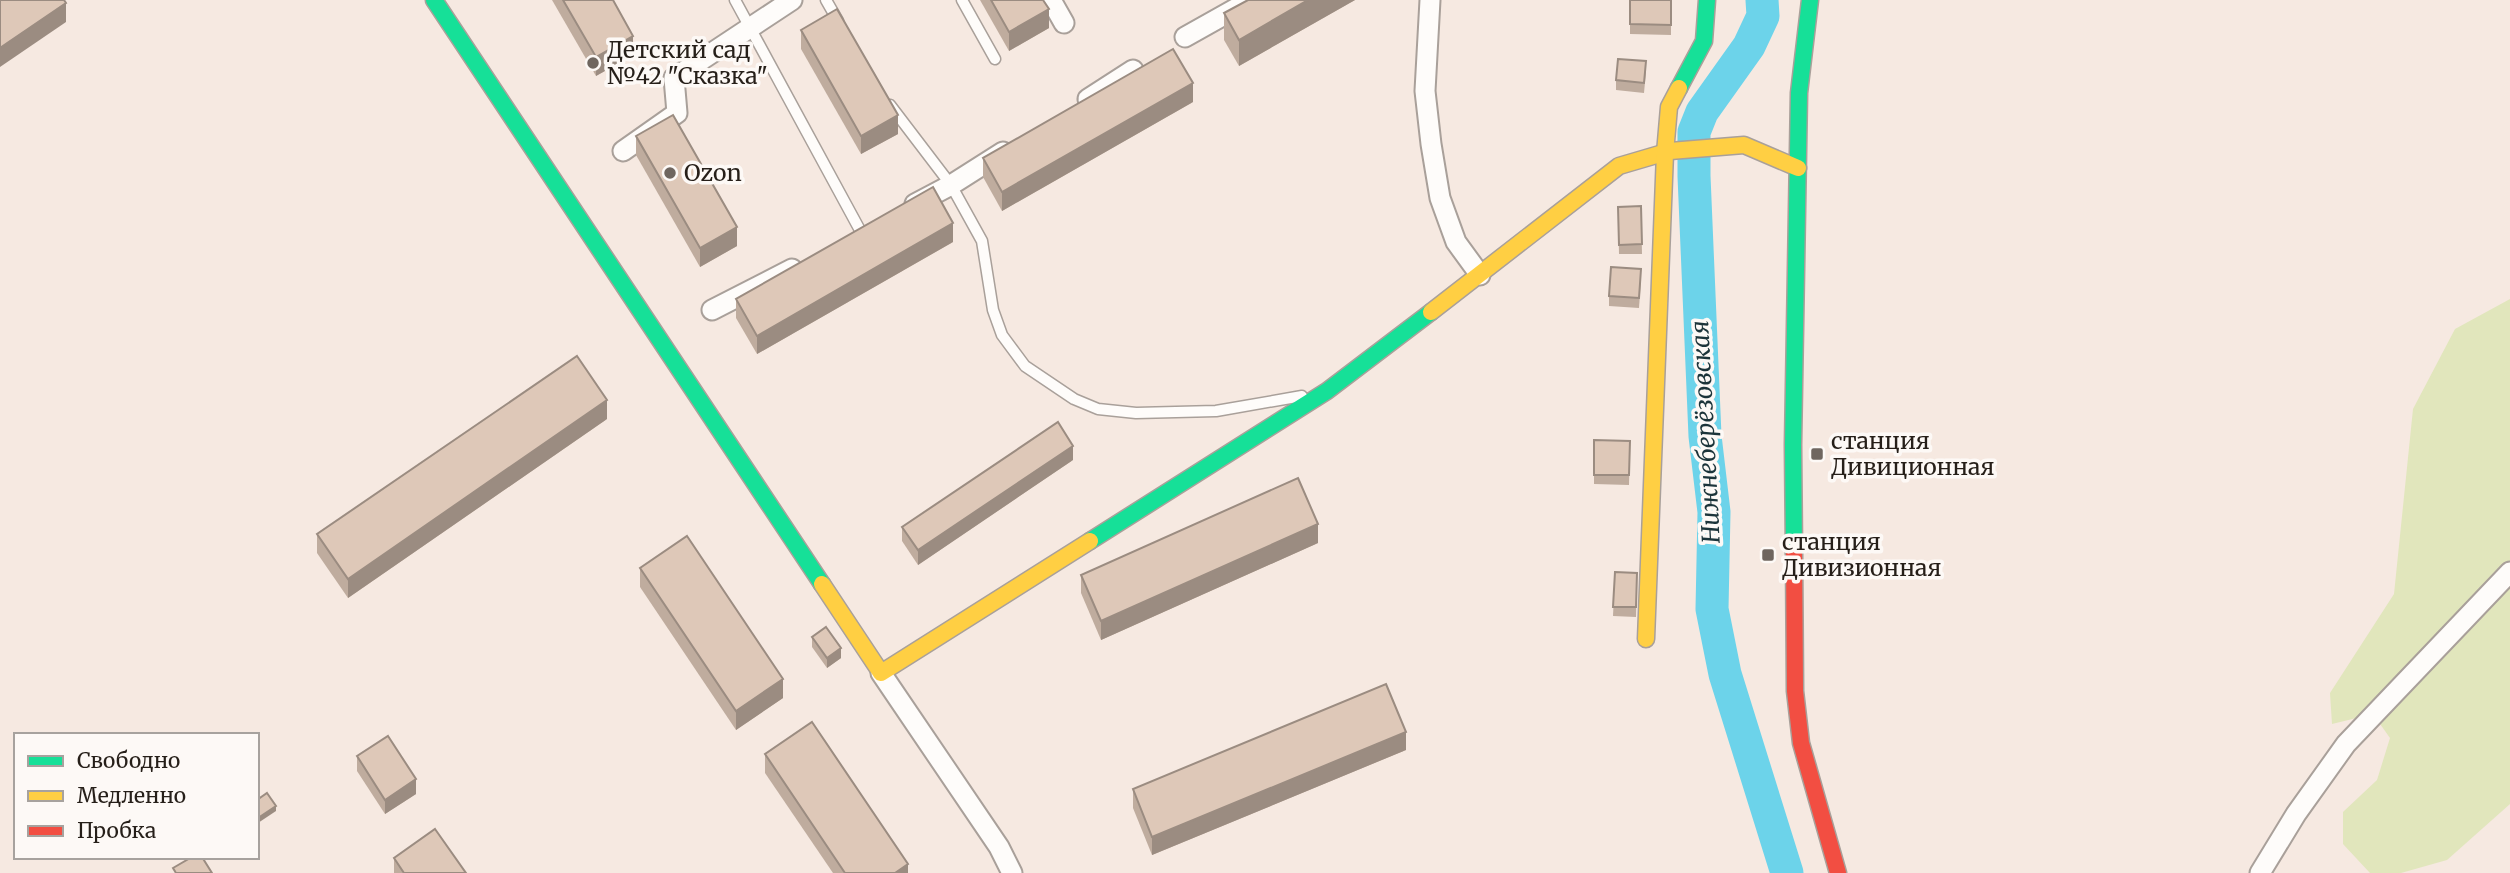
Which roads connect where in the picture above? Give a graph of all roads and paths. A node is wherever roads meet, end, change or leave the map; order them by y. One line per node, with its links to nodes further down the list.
1 (434, 0): 32 (street)
2 (735, 0): 12 (lane)
3 (792, 0): 12 (street)
4 (826, 0): 13 (lane)
5 (962, 0): 15 (lane)
6 (1051, 0): 11 (street)
7 (1251, 0): 14 (street)
8 (1430, 0): 27 (street)
9 (1707, 0): 21 (street)
10 (1810, 0): 22 (street)
11 (1064, 23)
12 (750, 28): 20 (street); 25 (lane)
13 (847, 36)
14 (1185, 37)
15 (995, 58)
16 (1133, 70): 18 (street)
17 (882, 95): 23 (lane)
18 (1076, 106)
19 (1019, 142): 23 (street)
20 (623, 150)
21 (1664, 153): 22 (street); 27 (street); 31 (street)
22 (1798, 168): 34 (street)
23 (951, 185): 24 (street); 29 (lane)
24 (895, 214)
25 (861, 232)
26 (811, 258): 28 (street)
27 (1480, 275): 29 (street)
28 (712, 310)
29 (1327, 391): 32 (street)
30 (2510, 572): 35 (street)
31 (1646, 639)
32 (881, 673): 33 (street)
33 (1012, 873)
34 (1838, 873)
35 (2260, 873)

